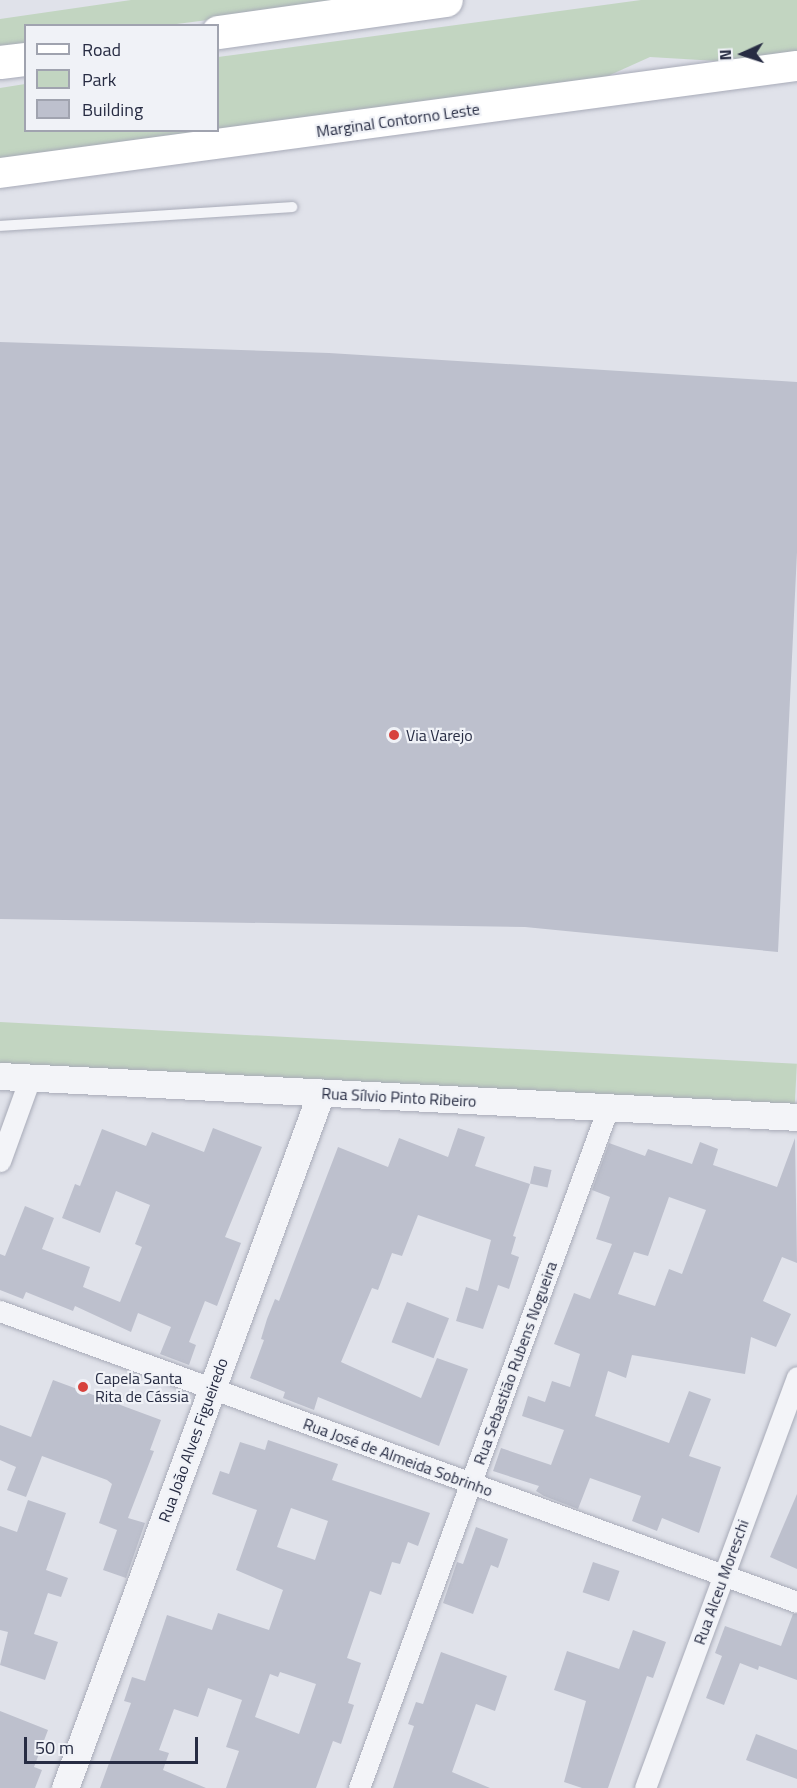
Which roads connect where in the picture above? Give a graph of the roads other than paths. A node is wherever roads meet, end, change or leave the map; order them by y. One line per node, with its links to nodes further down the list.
1 (446, 0): 2 (highway)
2 (219, 32)
3 (24, 59): 4 (highway)
4 (0, 62)
5 (797, 66): 6 (main road, Marginal Contorno Leste)
6 (0, 173)
7 (292, 207): 8 (lane)
8 (0, 226)
9 (0, 1076): 10 (street, Rua Sílvio Pinto Ribeiro)
10 (30, 1078): 11 (street, Rua Sílvio Pinto Ribeiro); 14 (street)
11 (321, 1093): 12 (street, Rua Sílvio Pinto Ribeiro); 17 (street, Rua João Alves Figueiredo)
12 (608, 1108): 13 (street, Rua Sílvio Pinto Ribeiro); 18 (street, Rua Sebastião Rubens Nogueira)
13 (797, 1118)
14 (0, 1161)
15 (0, 1311): 17 (street, Rua José de Almeida Sobrinho)
16 (797, 1377): 19 (street, Rua Alceu Moreschi)
17 (212, 1389): 18 (street, Rua José de Almeida Sobrinho); 21 (street, Rua João Alves Figueiredo)
18 (471, 1483): 19 (street, Rua José de Almeida Sobrinho); 22 (street, Rua Sebastião Rubens Nogueira)
19 (723, 1575): 20 (street, Rua José de Almeida Sobrinho); 23 (street, Rua Alceu Moreschi)
20 (797, 1602)
21 (65, 1788)
22 (359, 1788)
23 (645, 1788)

